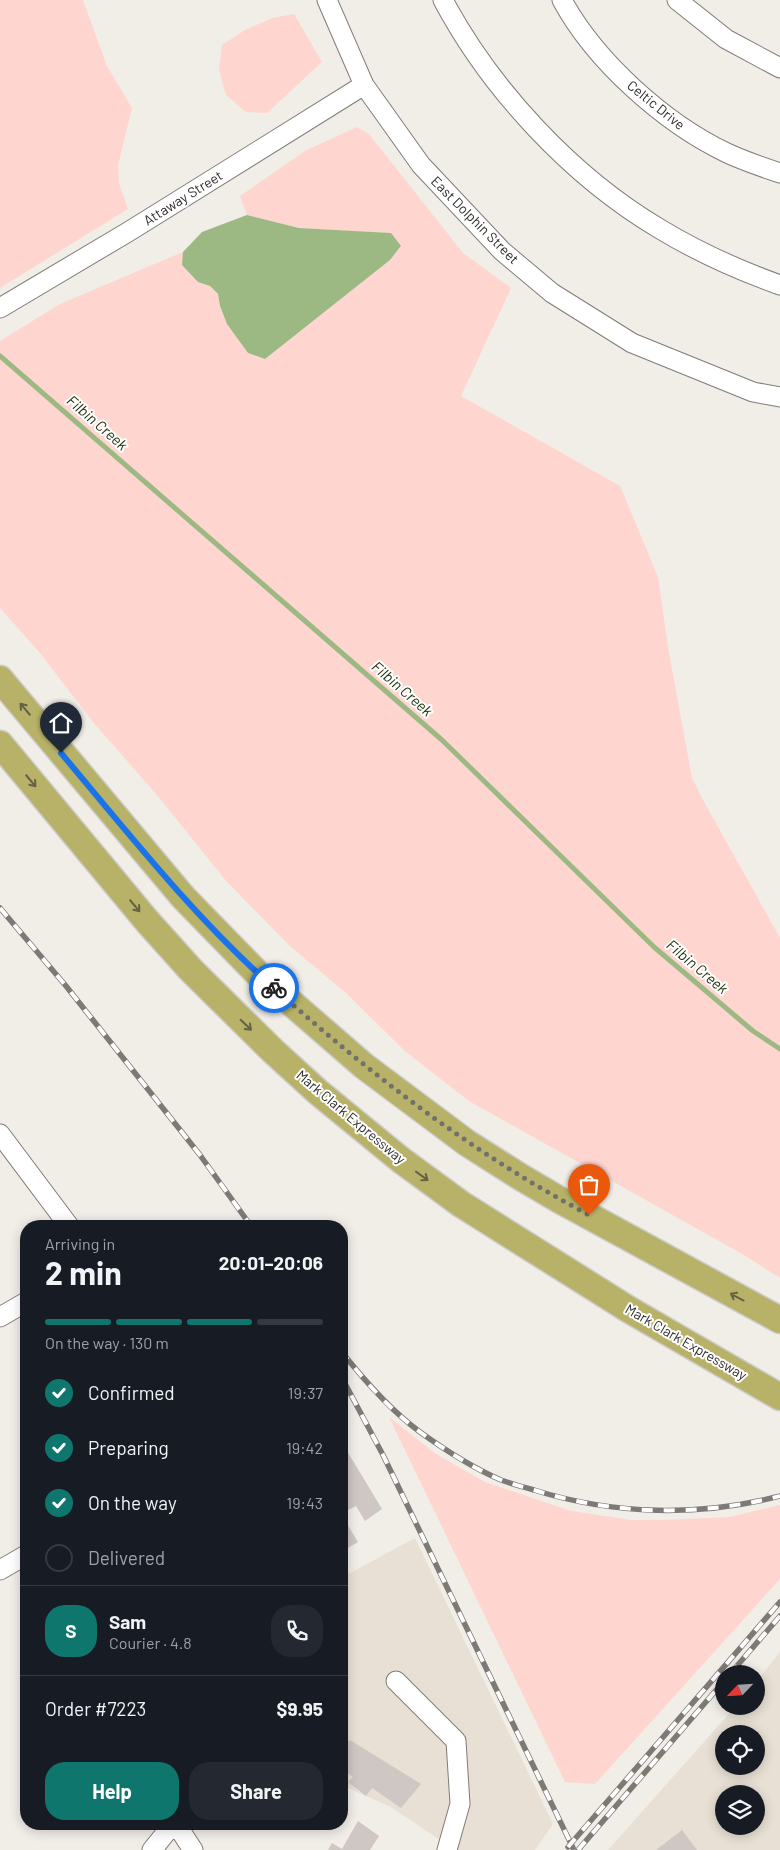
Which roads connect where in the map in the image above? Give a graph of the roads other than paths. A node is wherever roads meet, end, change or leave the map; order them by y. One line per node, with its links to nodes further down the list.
1 (327, 0): 6 (street, East Dolphin Street)
2 (443, 0): 8 (street)
3 (562, 0): 7 (street, Celtic Drive)
4 (677, 0): 5 (street)
5 (780, 68)
6 (364, 85): 9 (street, Attaway Street); 10 (street, East Dolphin Street)
7 (780, 174)
8 (780, 285)
9 (0, 308)
10 (780, 397)
11 (0, 679): 17 (highway, one-way to 11)
12 (0, 744): 18 (highway, Mark Clark Expressway, one-way to 18)
13 (0, 1134): 14 (street)
14 (64, 1220)
15 (20, 1305): 16 (street)
16 (0, 1317)
17 (780, 1320)
18 (780, 1397)
19 (20, 1558): 20 (street)
20 (0, 1570)
21 (396, 1681): 26 (street)
22 (169, 1830): 24 (street)
23 (178, 1830): 25 (street)
24 (152, 1850)
25 (193, 1850)
26 (448, 1850)

